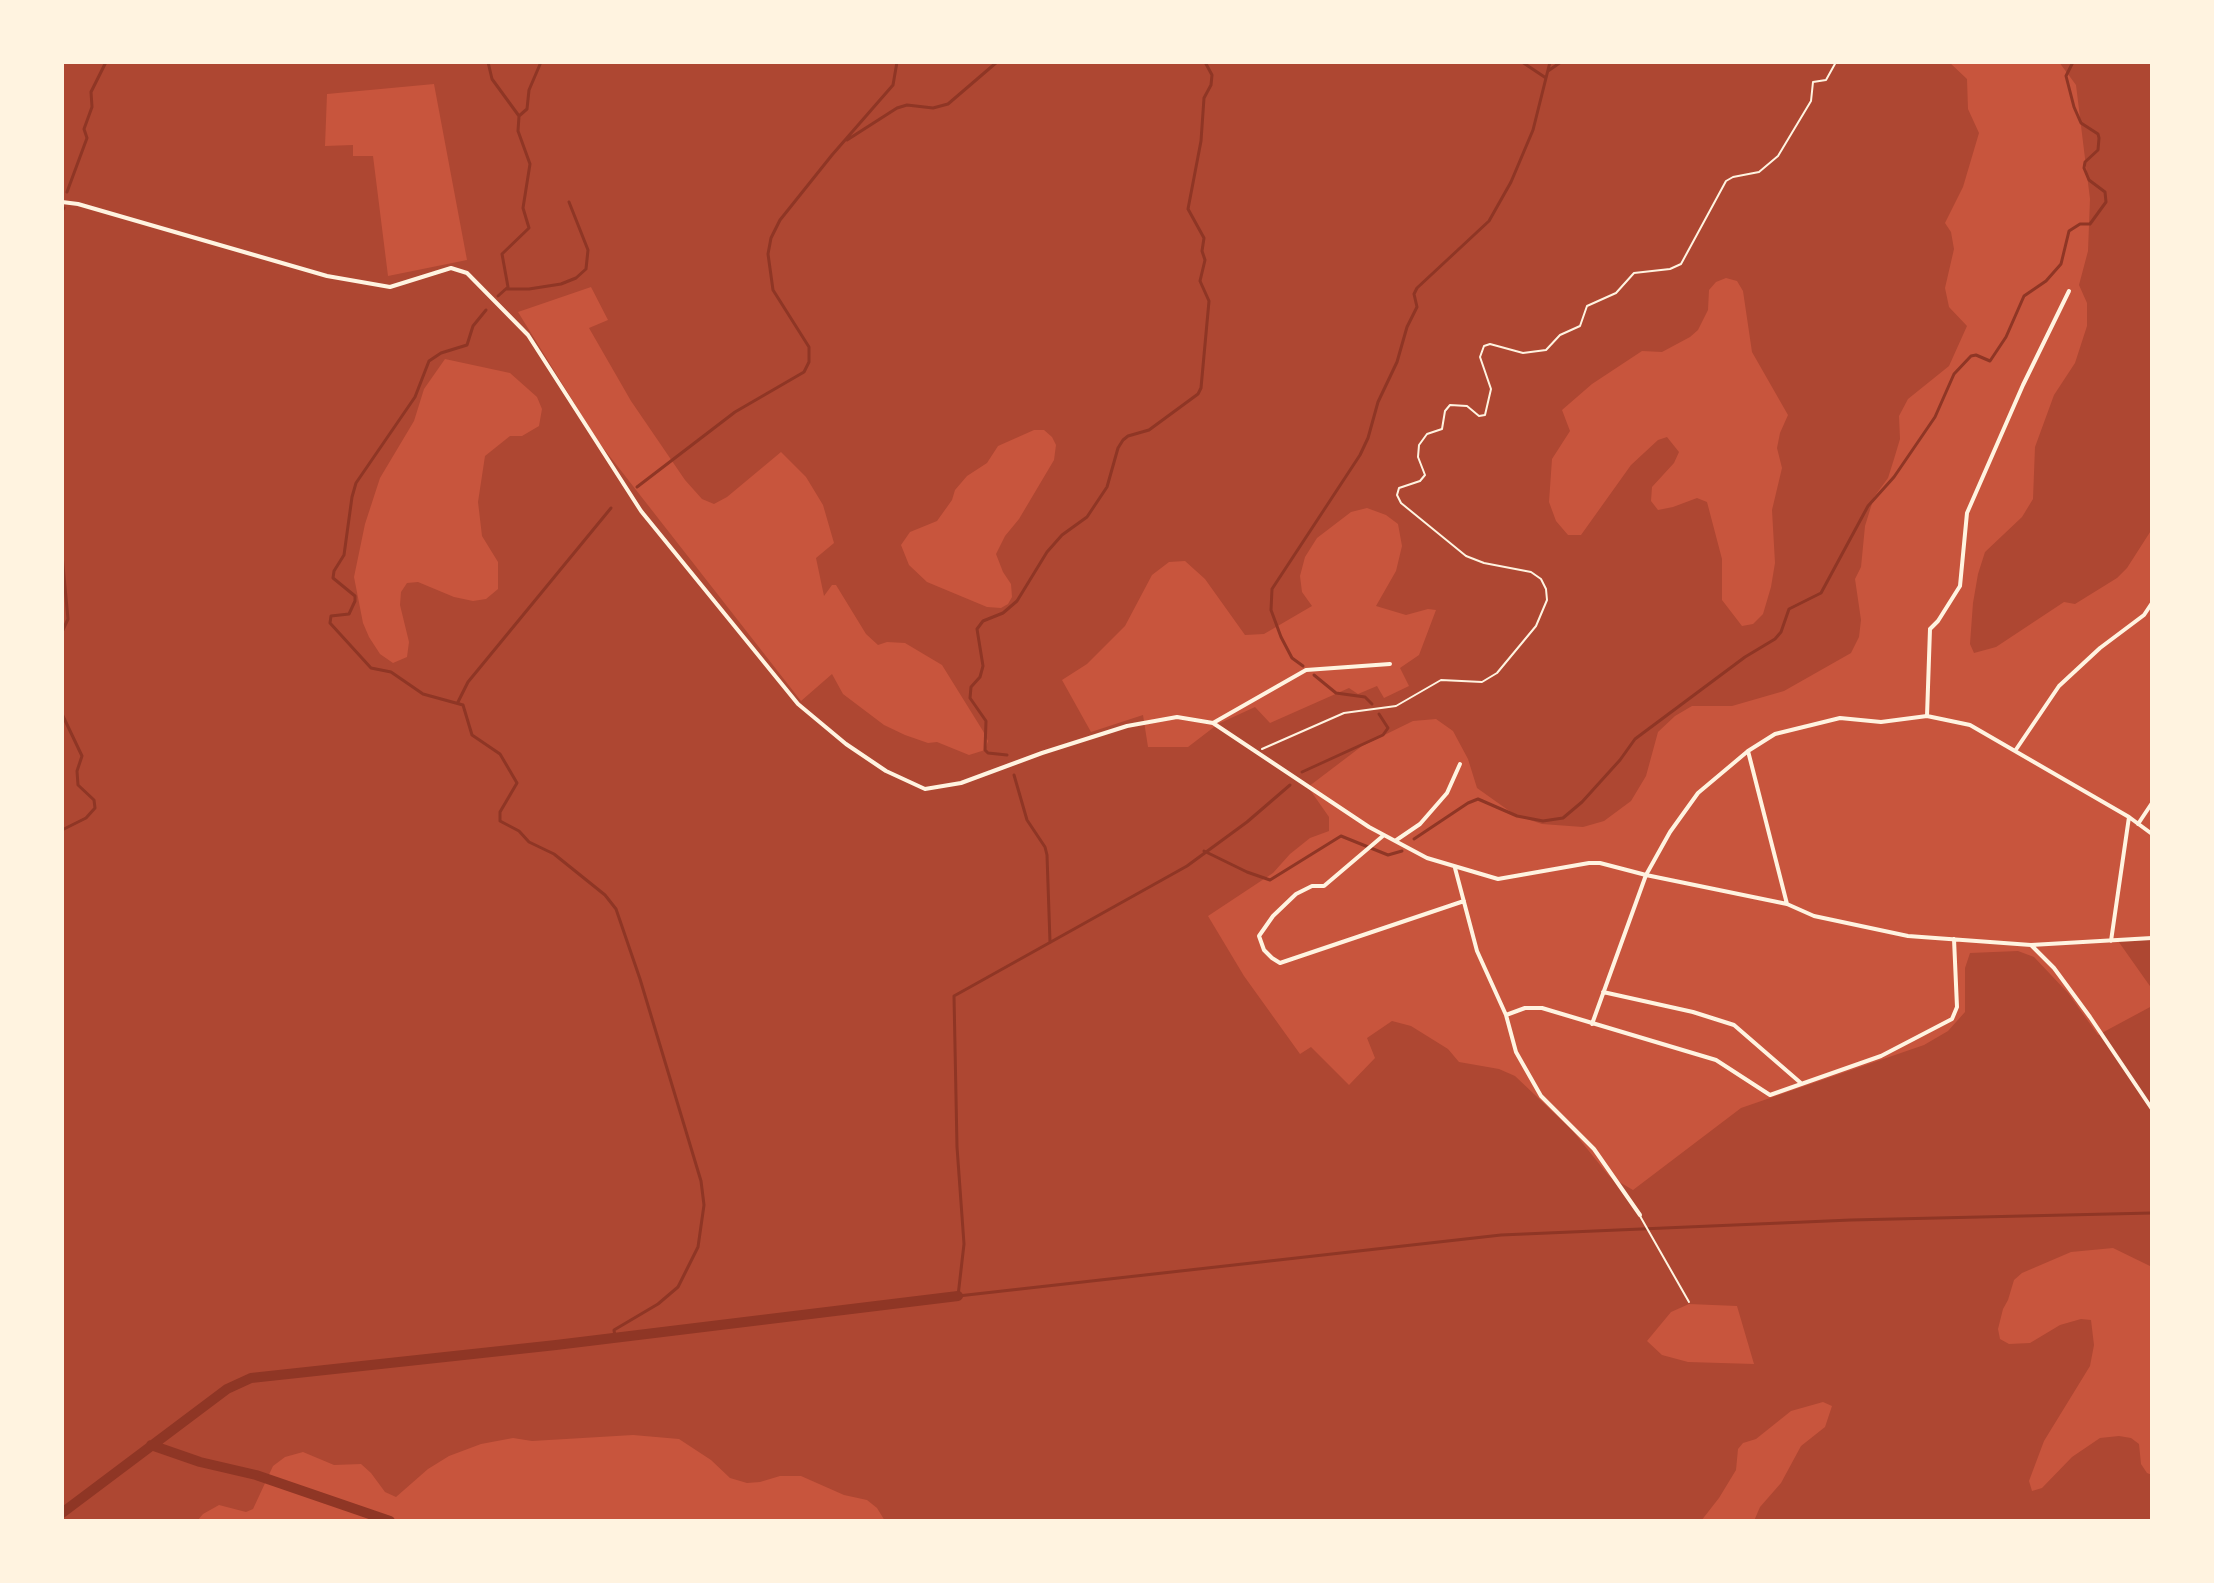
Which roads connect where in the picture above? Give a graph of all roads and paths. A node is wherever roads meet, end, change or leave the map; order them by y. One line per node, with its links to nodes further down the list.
1 (1836, 62): 8 (path)
2 (62, 202): 7 (street)
3 (2069, 291): 6 (street)
4 (2152, 603): 10 (street)
5 (1390, 664): 7 (street)
6 (1927, 716): 9 (street); 10 (street)
7 (1213, 723): 8 (street)
8 (1257, 751): 16 (street)
9 (1748, 751): 19 (street); 21 (street)
10 (2015, 751): 13 (street)
11 (1460, 764): 17 (street)
12 (2152, 803): 14 (street)
13 (2129, 817): 14 (street); 24 (street)
14 (2138, 824): 15 (street)
15 (2152, 834)
16 (1384, 835): 17 (street); 20 (street)
17 (1395, 841): 18 (street)
18 (1455, 868): 19 (street); 20 (street)
19 (1646, 875): 21 (street); 26 (street)
20 (1464, 901): 27 (street)
21 (1787, 904): 23 (street)
22 (2152, 938): 24 (street)
23 (1954, 939): 25 (street); 29 (street)
24 (2111, 942): 25 (street)
25 (2031, 945): 30 (street)
26 (1603, 992): 28 (street); 29 (street)
27 (1506, 1015): 28 (street); 31 (street)
28 (1592, 1024): 29 (street)
29 (1802, 1084)
30 (2152, 1109)
31 (1640, 1215): 32 (lane)
32 (1689, 1302)

